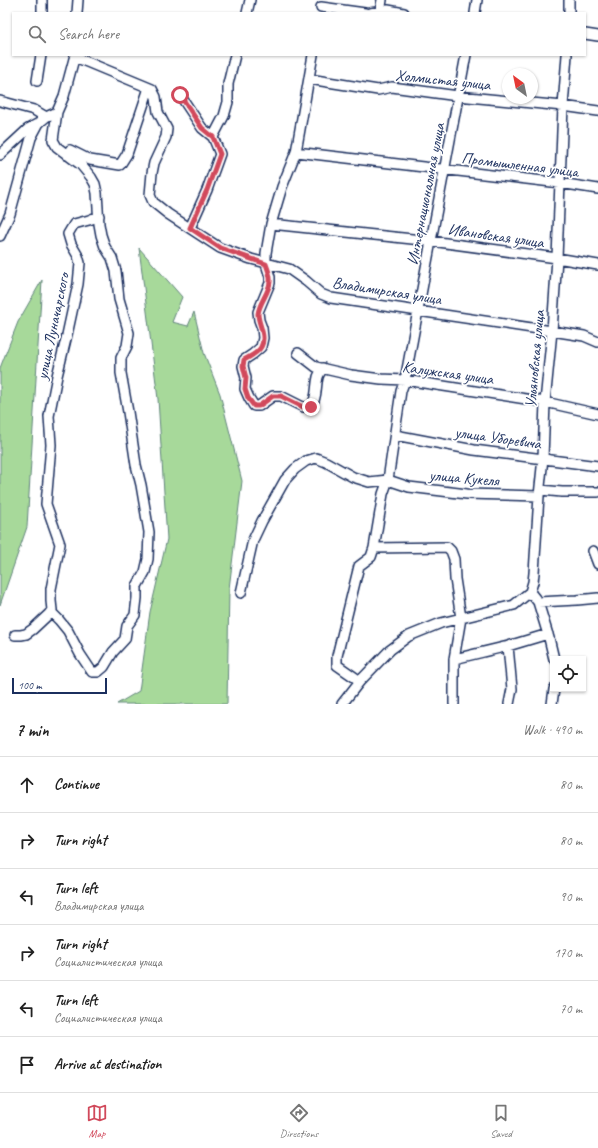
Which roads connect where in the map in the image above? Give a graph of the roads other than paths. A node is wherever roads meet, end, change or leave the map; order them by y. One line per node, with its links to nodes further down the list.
1 (42, 0): 8 (street)
2 (78, 0): 9 (street)
3 (250, 0): 10 (street)
4 (382, 0): 12 (street)
5 (477, 0): 14 (street)
6 (569, 0): 15 (street)
7 (322, 7): 11 (street)
8 (42, 12)
9 (77, 12)
10 (247, 12)
11 (357, 12)
12 (380, 12): 13 (street)
13 (399, 12)
14 (475, 12)
15 (569, 12)
16 (586, 34): 17 (street)
17 (598, 36)
18 (41, 56): 25 (street)
19 (75, 56): 26 (street); 32 (street)
20 (236, 56): 34 (street)
21 (313, 56): 24 (street)
22 (466, 56): 28 (street, Интернациональная улица)
23 (567, 56): 30 (street, Ульяновская улица)
24 (309, 79): 28 (street, Холмистая улица); 35 (street)
25 (37, 81)
26 (149, 88): 37 (street); 43 (street, Владимирская улица)
27 (180, 95): 34 (street)
28 (458, 96): 30 (street, Холмистая улица); 38 (street, Интернациональная улица)
29 (0, 100): 33 (street)
30 (563, 106): 31 (street, Холмистая улица); 39 (street, Ульяновская улица)
31 (598, 111)
32 (57, 112): 33 (street); 37 (street)
33 (42, 120): 36 (street); 44 (street)
34 (213, 137): 43 (street)
35 (296, 152): 38 (street, Промышленная улица); 42 (street)
36 (0, 155)
37 (67, 155): 41 (street)
38 (445, 170): 39 (street, Промышленная улица); 45 (street, Интернациональная улица)
39 (560, 183): 40 (street, Промышленная улица); 46 (street, Ульяновская улица)
40 (598, 189)
41 (99, 216): 70 (street, улица Луначарского); 70 (street)
42 (271, 224): 45 (street, Ивановская улица); 47 (street)
43 (190, 228): 47 (street, Владимирская улица)
44 (0, 236)
45 (430, 241): 46 (street, Ивановская улица); 49 (street, Интернациональная улица)
46 (557, 258): 48 (street, Ивановская улица); 50 (street, Ульяновская улица)
47 (266, 264): 49 (street, Владимирская улица); 53 (street)
48 (598, 266)
49 (418, 311): 50 (street, Владимирская улица); 54 (street, Интернациональная улица)
50 (552, 331): 51 (street, Владимирская улица); 55 (street, Ульяновская улица)
51 (598, 342)
52 (298, 353): 53 (street, Калужская улица)
53 (323, 368): 54 (street, Калужская улица)
54 (405, 380): 55 (street, Калужская улица); 57 (street, Интернациональная улица)
55 (546, 402): 56 (street, Калужская улица); 58 (street, Ульяновская улица)
56 (598, 414)
57 (395, 435): 58 (street, улица Уборевича); 60 (street, Интернациональная улица)
58 (543, 458): 59 (street, улица Уборевича); 62 (street, Ульяновская улица)
59 (598, 466)
60 (388, 480): 62 (street, улица Кукеля); 63 (street, Интернациональная улица); 67 (street)
61 (598, 492): 62 (street, улица Кукеля)
62 (539, 493): 66 (street, Ульяновская улица)
63 (374, 548): 71 (street); 77 (street)
64 (593, 551): 65 (street)
65 (598, 564)
66 (530, 592): 69 (street); 71 (street)
67 (241, 593)
68 (598, 598): 69 (street)
69 (538, 602): 72 (street)
70 (51, 612): 73 (street)
71 (461, 618): 76 (street); 77 (street)
72 (548, 634): 74 (street); 75 (street)
73 (15, 635)
74 (508, 646): 76 (street); 81 (street)
75 (553, 656)
76 (454, 658): 80 (street)
77 (360, 681): 79 (street)
78 (554, 692): 82 (street)
79 (342, 704)
80 (454, 704)
81 (509, 704)
82 (552, 704)

